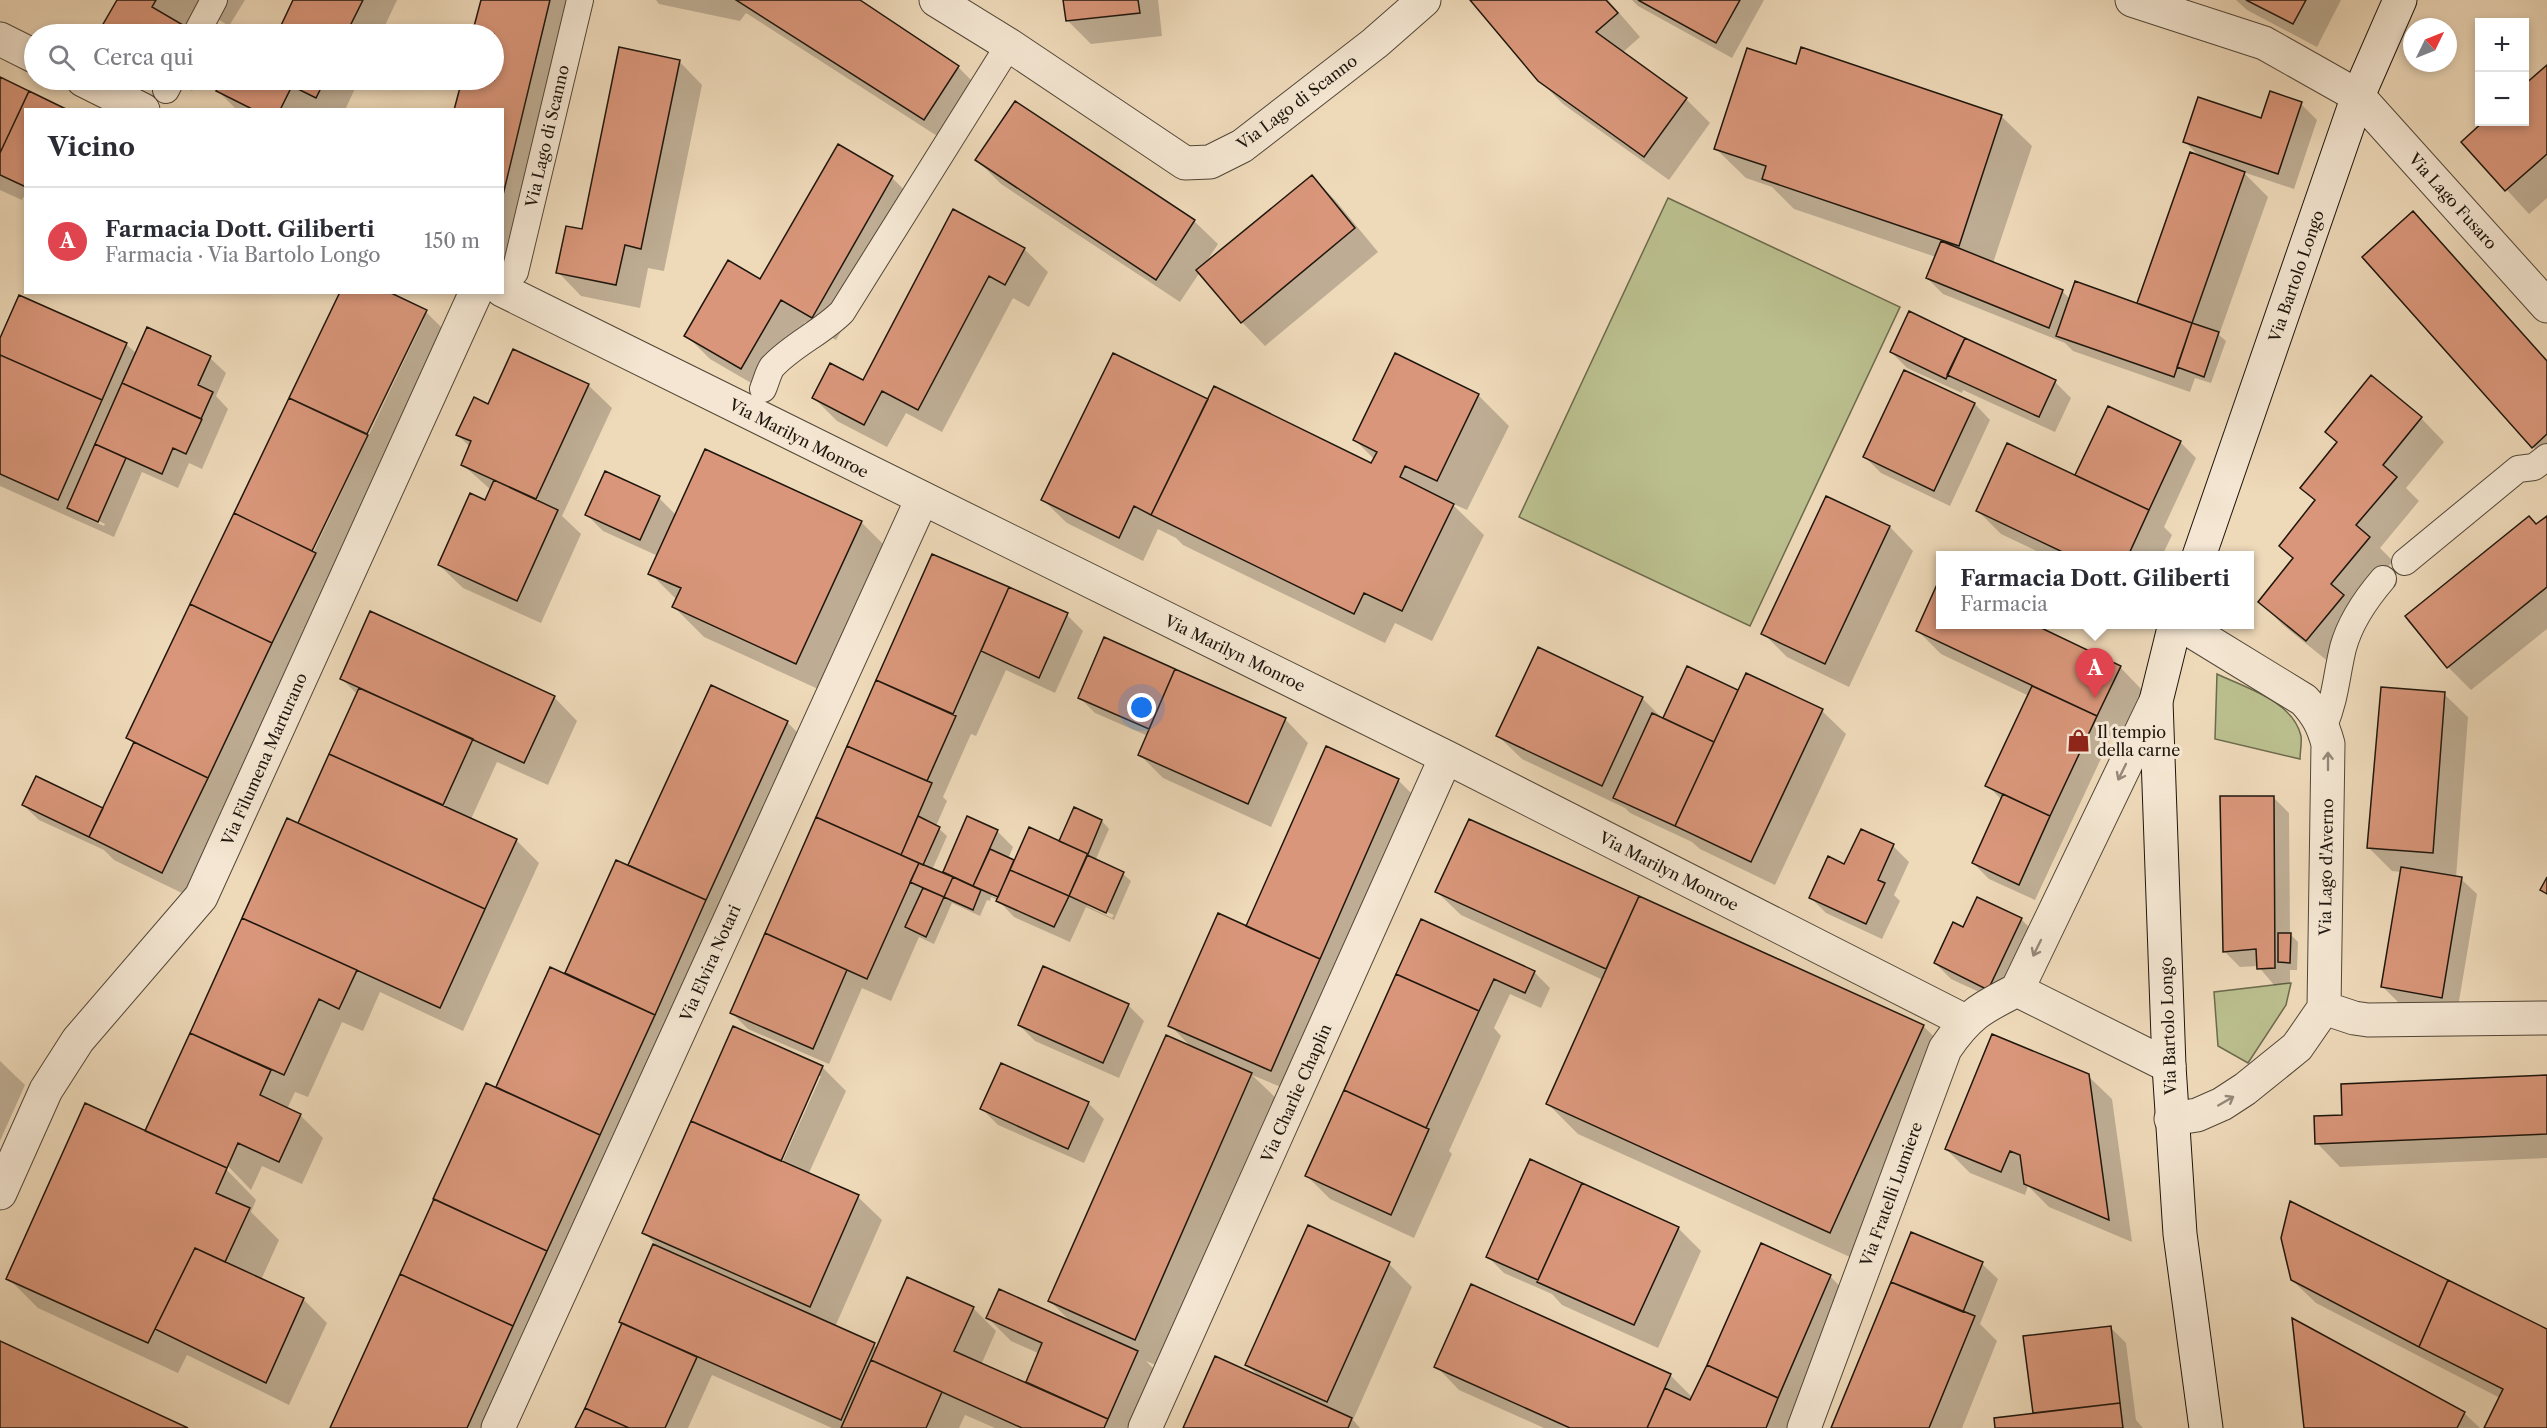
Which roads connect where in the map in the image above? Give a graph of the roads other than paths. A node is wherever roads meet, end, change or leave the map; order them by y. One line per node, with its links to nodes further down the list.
1 (214, 0): 7 (lane)
2 (580, 0): 14 (lane, Via Lago di Scanno)
3 (936, 0): 9 (street, Via Lago di Scanno)
4 (1424, 0): 9 (street, Via Lago di Scanno)
5 (2132, 0): 13 (street, Via Lago Fusaro)
6 (2400, 0): 13 (street, Via Bartolo Longo)
7 (201, 24)
8 (0, 39): 10 (street)
9 (1009, 45): 17 (lane)
10 (24, 51)
11 (142, 90): 12 (street)
12 (160, 93)
13 (2358, 96): 16 (street, Via Lago Fusaro); 20 (street, Via Bartolo Longo)
14 (509, 281): 19 (street, Via Marilyn Monroe)
15 (475, 294): 34 (street, Via Filumena Marturano)
16 (2547, 306)
17 (763, 389)
18 (2547, 457): 21 (lane)
19 (922, 499): 27 (street, Via Marilyn Monroe); 35 (street, Via Elvira Notari)
20 (2200, 551)
21 (2405, 562)
22 (2383, 579): 26 (lane, Via Lago d'Averno)
23 (2176, 629): 25 (street, Via Bartolo Longo)
24 (2185, 629): 26 (street, Via Lago d'Averno)
25 (2156, 701): 28 (street, one-way to 28); 32 (street, Via Bartolo Longo)
26 (2324, 726): 29 (street, Via Lago d'Averno, one-way to 26)
27 (1446, 757): 31 (street, Via Marilyn Monroe); 36 (street, Via Charlie Chaplin)
28 (2017, 990): 31 (street, Via Fratelli Lumiere); 32 (street)
29 (2324, 1008): 30 (street); 33 (street, one-way to 29)
30 (2547, 1018)
31 (1965, 1021): 37 (street, Via Fratelli Lumiere)
32 (2169, 1066): 33 (street, Via Bartolo Longo)
33 (2171, 1119): 38 (street, Via Bartolo Longo)
34 (0, 1193)
35 (498, 1428)
36 (1145, 1428)
37 (1804, 1428)
38 (2206, 1428)

